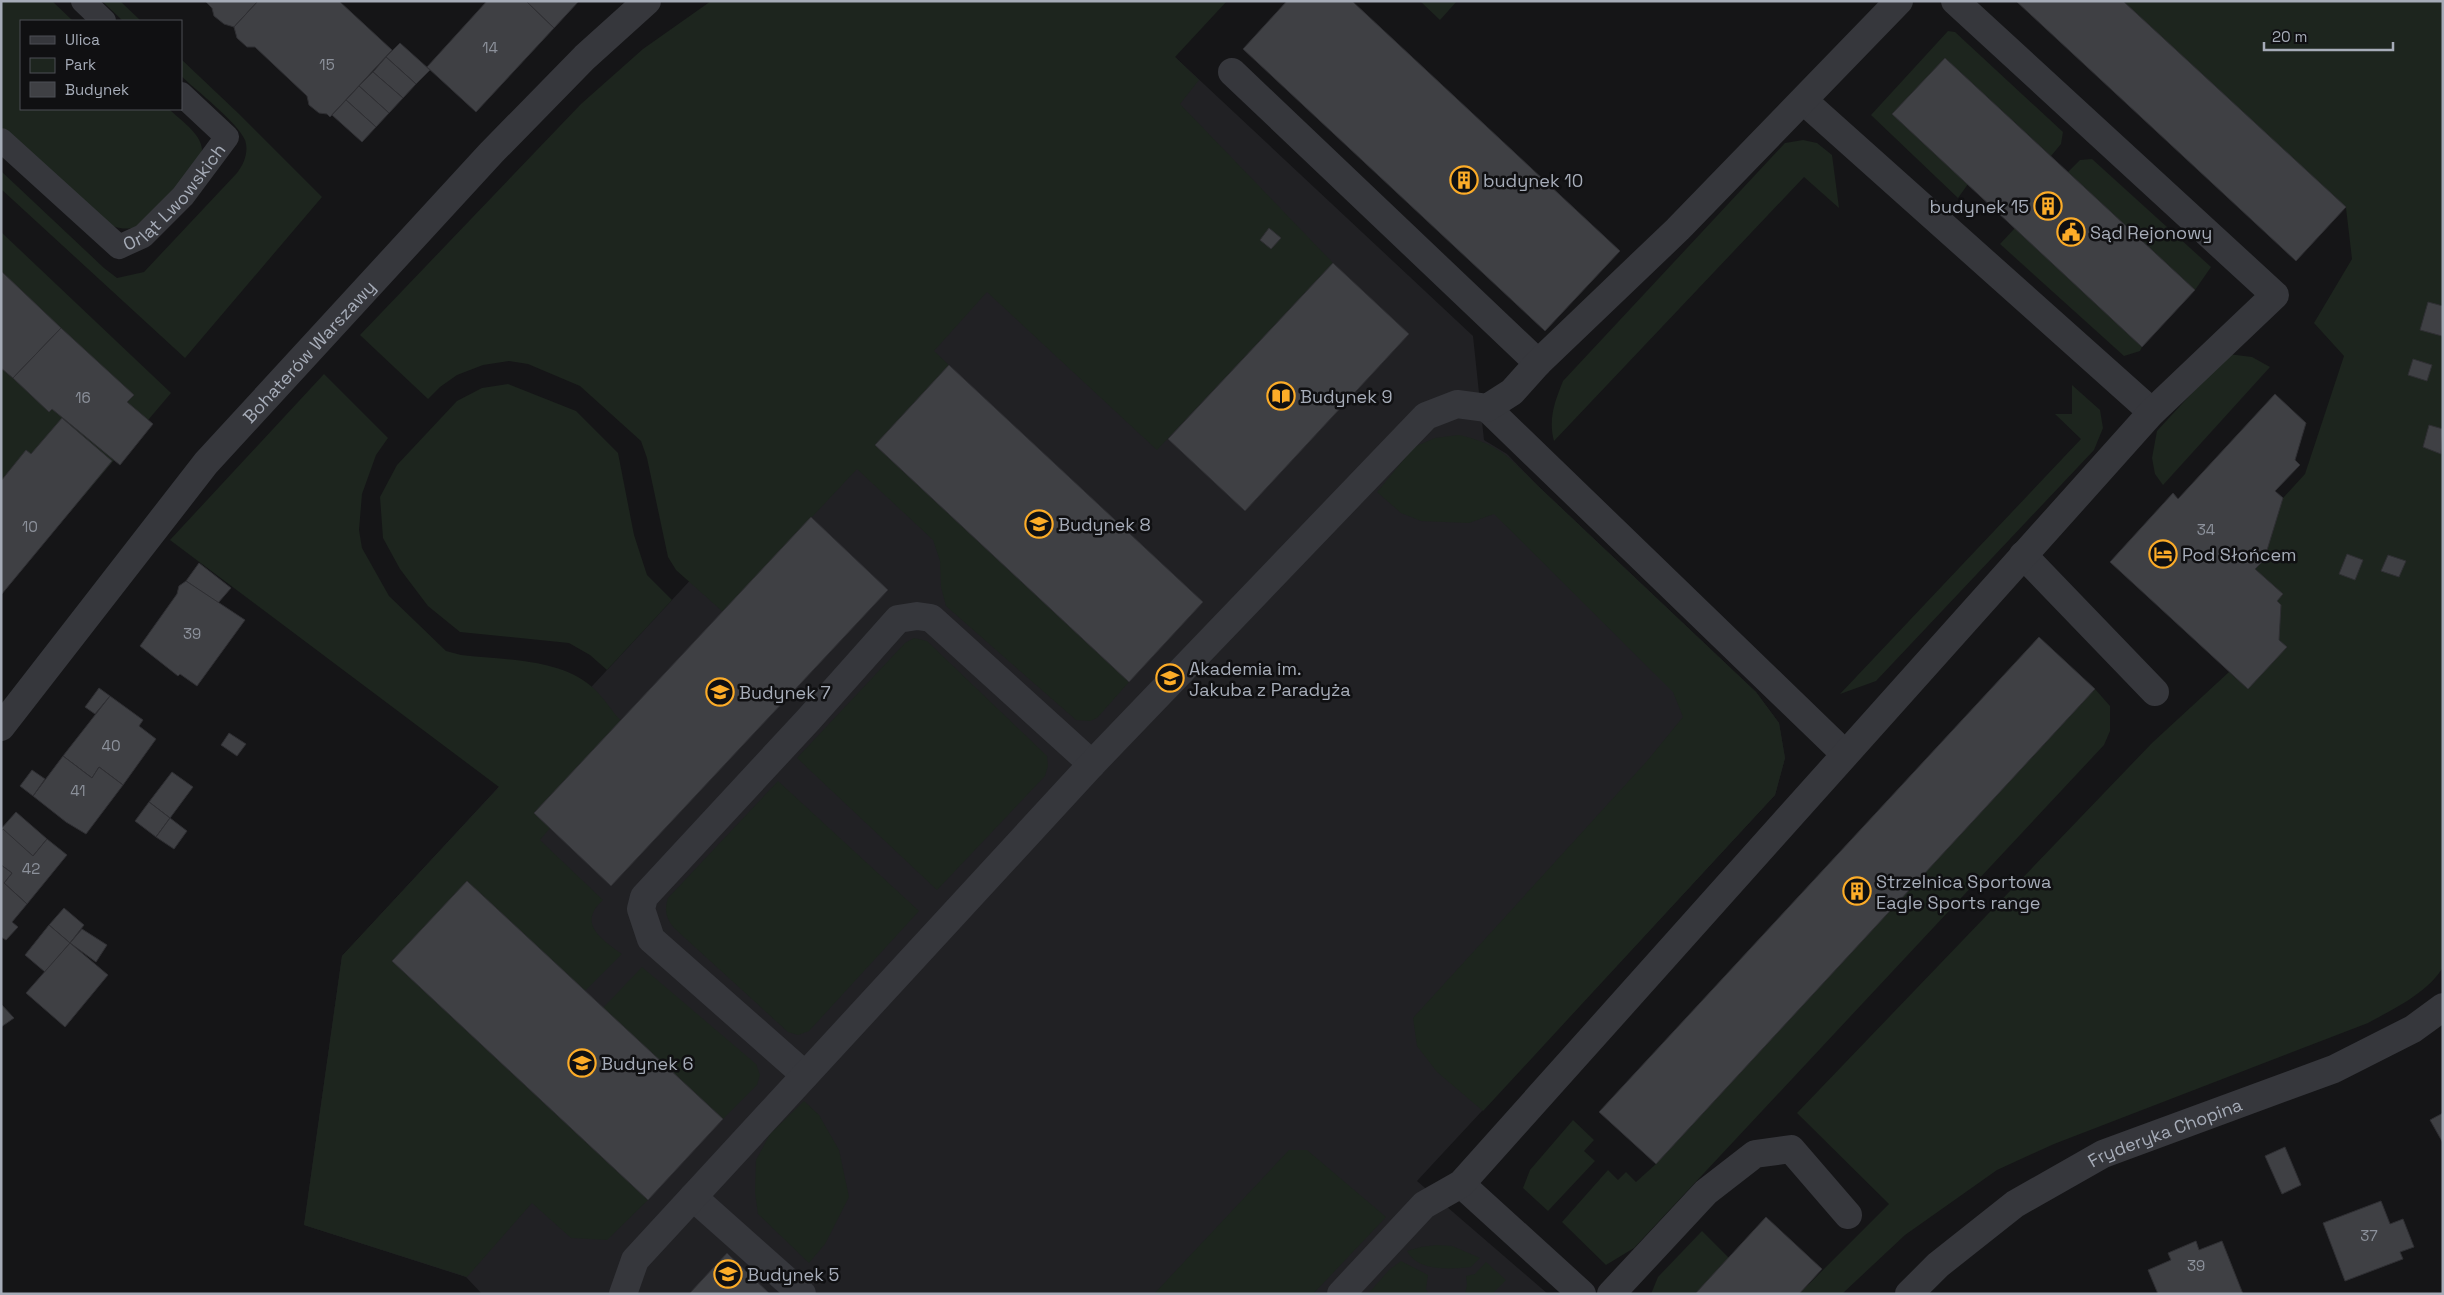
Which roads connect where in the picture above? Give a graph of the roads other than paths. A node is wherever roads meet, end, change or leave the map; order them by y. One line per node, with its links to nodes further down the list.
1 (83, 1): 5 (lane)
2 (647, 1): 15 (street, Bohaterów Warszawy)
3 (1899, 1): 8 (street)
4 (1955, 1): 12 (street)
5 (103, 20)
6 (1232, 72): 10 (street)
7 (182, 95): 9 (lane, Orląt Lwowskich)
8 (1804, 101): 10 (street); 12 (street)
9 (1, 140)
10 (1538, 363): 11 (street)
11 (1487, 408): 16 (street); 17 (street)
12 (2152, 412): 13 (street)
13 (2023, 555): 14 (street); 16 (street)
14 (2155, 692)
15 (1, 727)
16 (1845, 754): 20 (street)
17 (1092, 764): 19 (street); 19 (street)
18 (2443, 1007): 28 (street, Fryderyka Chopina)
19 (805, 1075): 21 (street)
20 (1461, 1184): 25 (street); 26 (street)
21 (693, 1197): 23 (street); 24 (street)
22 (1848, 1215): 27 (street)
23 (623, 1294)
24 (802, 1294)
25 (1341, 1294)
26 (1582, 1294)
27 (1611, 1294)
28 (1908, 1294)

